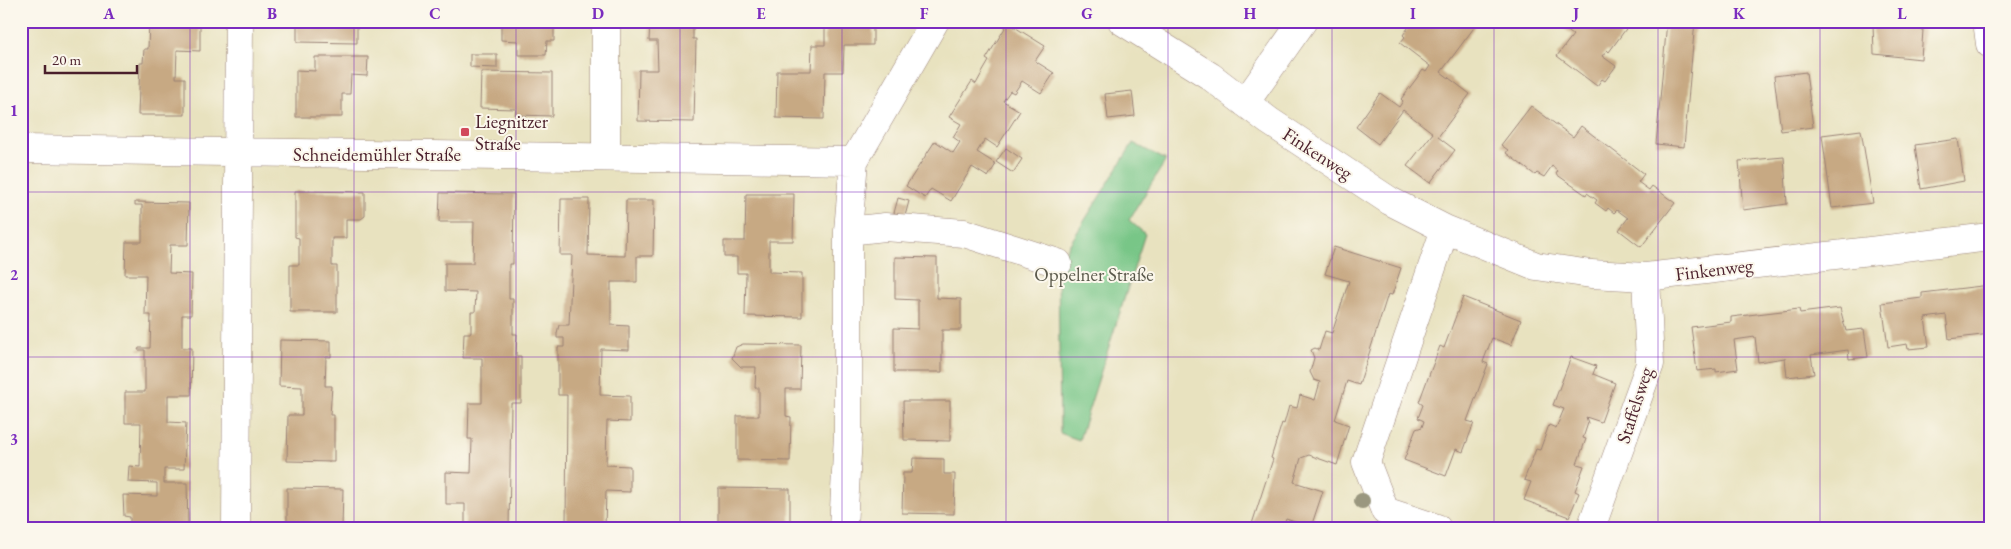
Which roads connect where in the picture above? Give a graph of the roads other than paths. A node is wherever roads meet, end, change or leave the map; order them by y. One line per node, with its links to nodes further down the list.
1 (239, 21): 10 (street)
2 (606, 21): 11 (street)
3 (935, 21): 12 (street)
4 (1122, 21): 8 (street, Finkenweg)
5 (1303, 21): 8 (street)
6 (1987, 21): 7 (street)
7 (1990, 44)
8 (1245, 103): 13 (street, Finkenweg)
9 (21, 149): 10 (street, Schneidemühler Straße)
10 (239, 153): 11 (street, Schneidemühler Straße); 18 (street)
11 (606, 156): 12 (street, Schneidemühler Straße)
12 (854, 161): 14 (street)
13 (1445, 229): 17 (street, Finkenweg); 20 (street)
14 (848, 230): 16 (street); 19 (street)
15 (1990, 237): 17 (street, Finkenweg)
16 (1058, 263)
17 (1646, 277): 21 (street, Staffelsweg)
18 (236, 528)
19 (843, 528)
20 (1437, 528)
21 (1592, 528)

